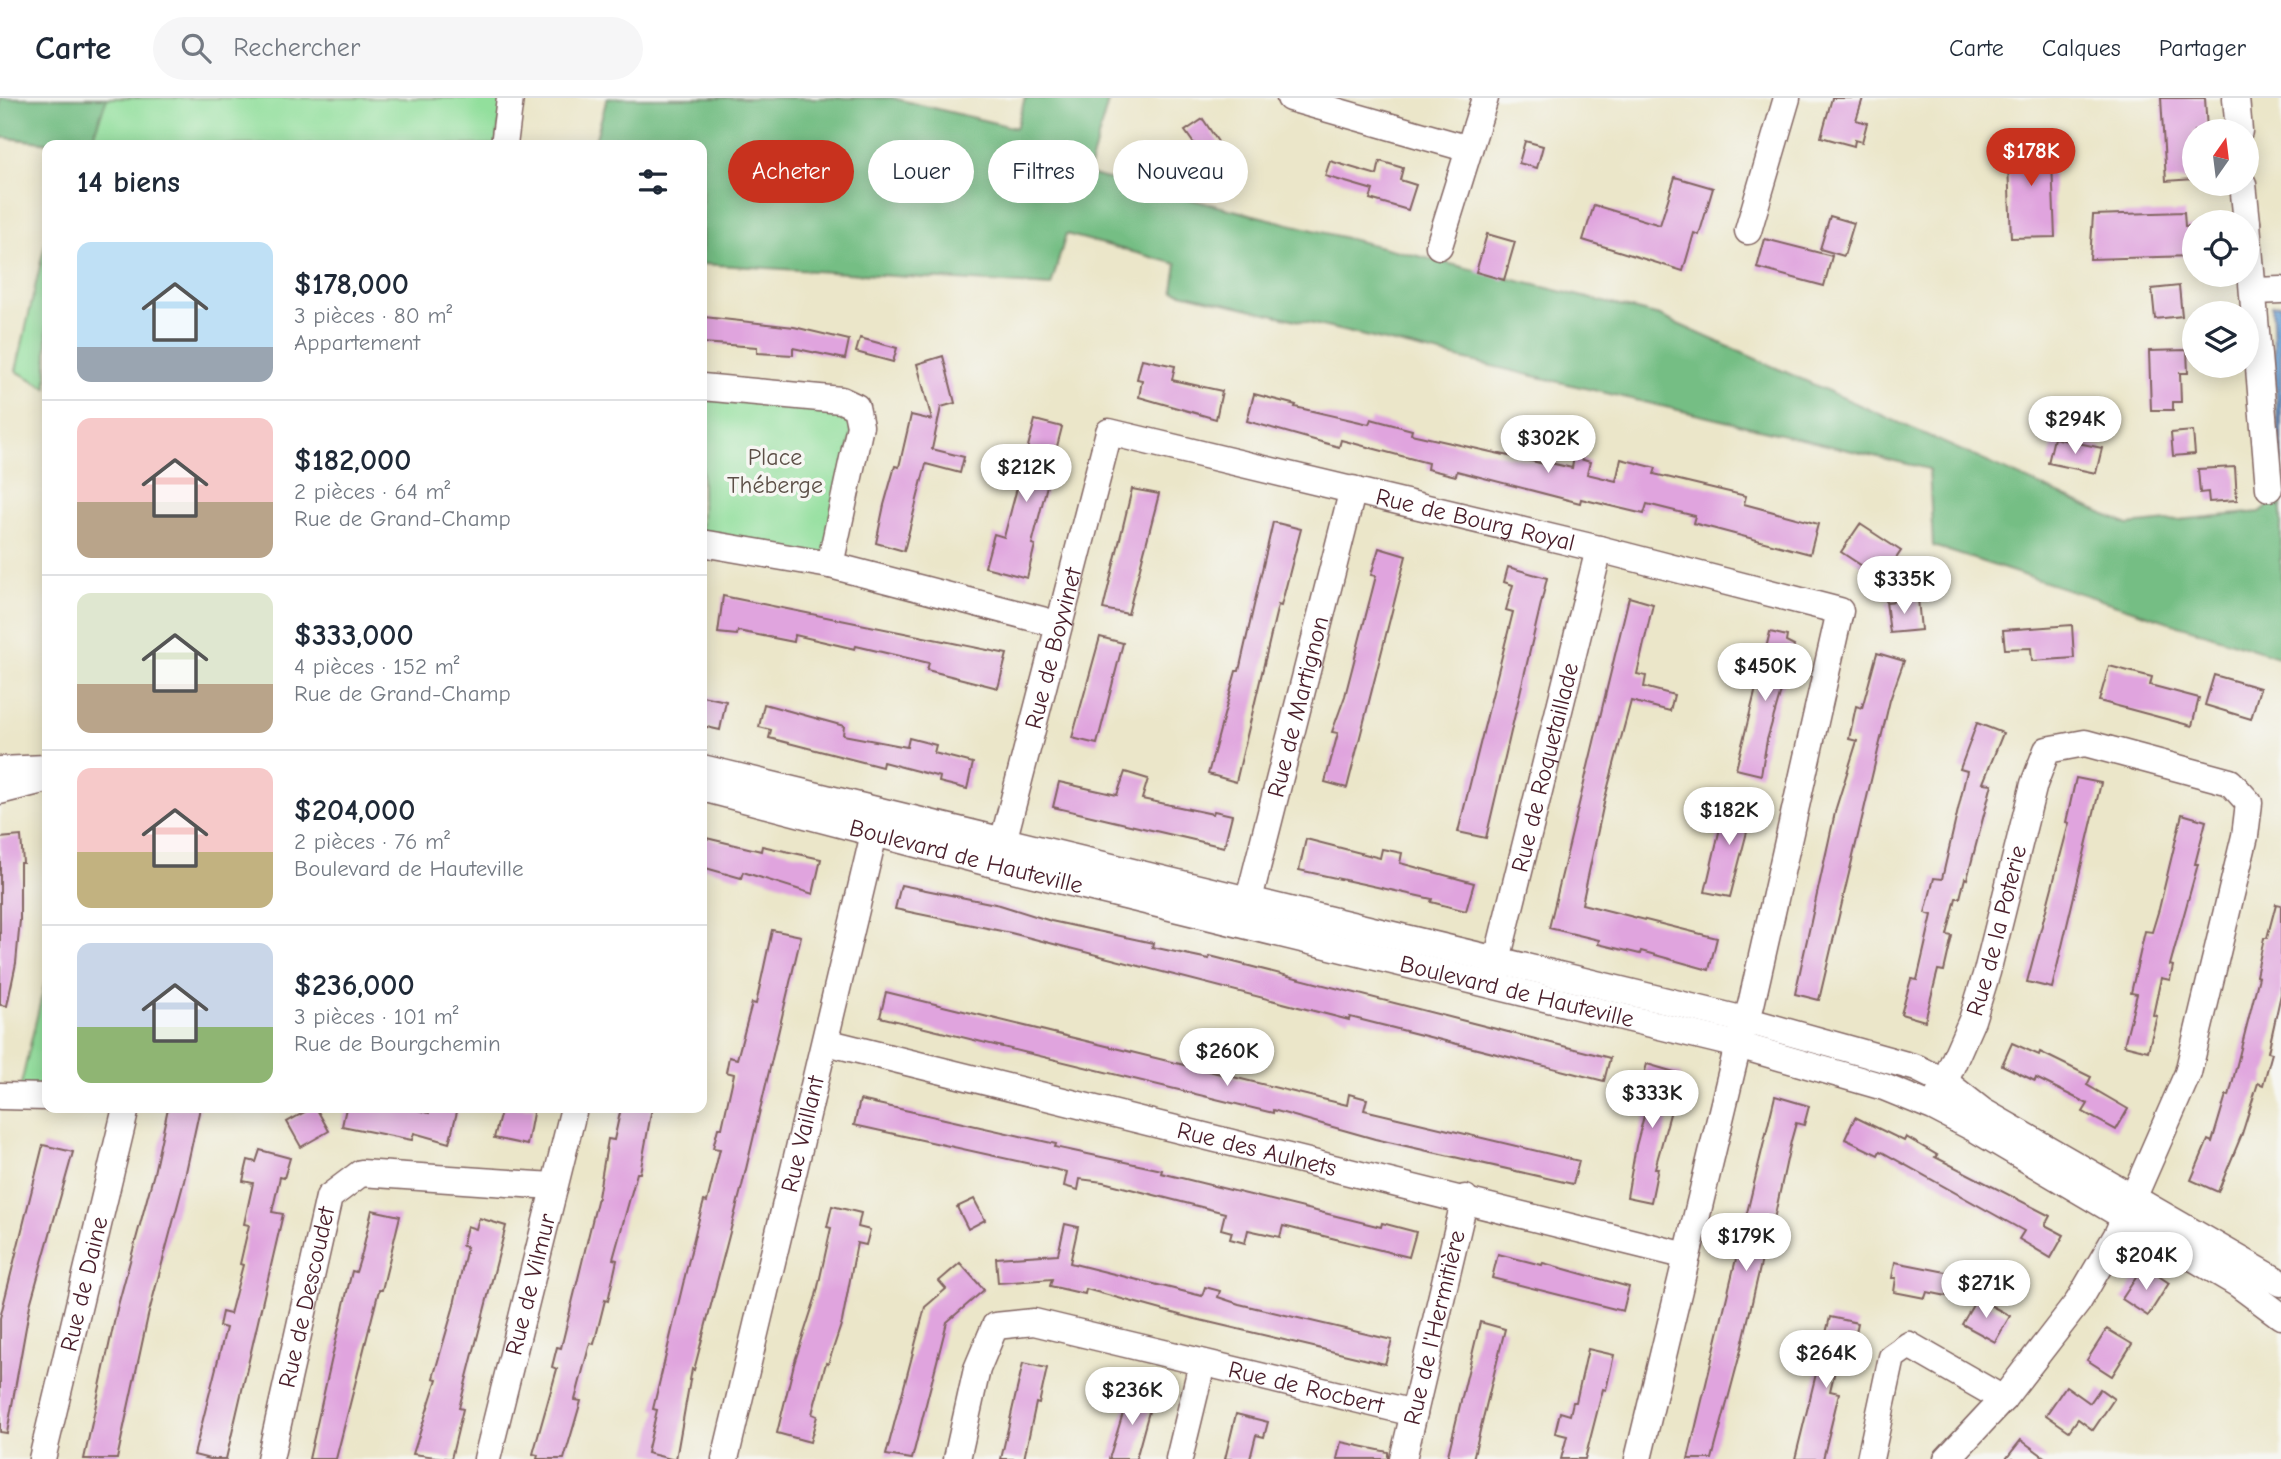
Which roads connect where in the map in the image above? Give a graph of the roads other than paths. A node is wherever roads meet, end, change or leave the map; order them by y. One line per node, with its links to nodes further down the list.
1 (510, 98): 7 (street)
2 (1290, 98): 8 (street)
3 (1485, 98): 8 (street)
4 (1787, 98): 9 (street)
5 (2236, 98): 6 (street)
6 (2238, 119)
7 (505, 140)
8 (1469, 149): 10 (street)
9 (1748, 231)
10 (1439, 247)
11 (2254, 287): 13 (street)
12 (2281, 290): 13 (street)
13 (2254, 291): 16 (street)
14 (707, 387): 20 (street)
15 (1109, 432): 17 (street, Rue de Bourg Royal); 21 (street, Rue de Boyvinet)
16 (2269, 488)
17 (1353, 489): 19 (street, Rue de Bourg Royal); 30 (street, Rue de Martignon)
18 (707, 544): 20 (street)
19 (1599, 549): 31 (street, Rue de Roquetaillade); 33 (street, Rue de Bourg Royal)
20 (830, 565): 21 (street)
21 (1057, 624): 29 (street, Rue de Boyvinet)
22 (42, 768): 23 (street)
23 (0, 770)
24 (707, 770): 28 (street, Boulevard de Hauteville)
25 (42, 780): 27 (street)
26 (707, 789): 28 (street, Boulevard de Hauteville)
27 (0, 791)
28 (877, 822): 29 (street, Boulevard de Hauteville); 34 (street, Rue Vaillant)
29 (1000, 852): 30 (street, Boulevard de Hauteville)
30 (1246, 911): 31 (street, Boulevard de Hauteville); 32 (street, Boulevard de Hauteville)
31 (1498, 959): 32 (street, Rue de Roquetaillade); 33 (street, Boulevard de Hauteville)
32 (1491, 985): 35 (street, Boulevard de Hauteville)
33 (1745, 1020): 35 (street); 36 (street, Boulevard de Hauteville)
34 (826, 1042): 43 (street, Rue des Aulnets); 54 (street, Rue Vaillant)
35 (1738, 1045): 39 (street, Boulevard de Hauteville); 45 (street)
36 (1945, 1082): 39 (street, Rue de la Poterie); 44 (street, Boulevard de Hauteville); 44 (street, Rue de la Poterie)
37 (0, 1096): 38 (street)
38 (42, 1097)
39 (1933, 1107): 44 (street, Boulevard de Hauteville)
40 (125, 1113): 51 (street, Rue de Daine)
41 (573, 1113): 42 (street, Rue de Vilmur)
42 (553, 1186): 52 (street, Rue de Descoudet); 53 (street, Rue de Vilmur)
43 (1465, 1198): 45 (street, Rue des Aulnets); 50 (street, Rue de l'Hermitière)
44 (2128, 1208): 46 (street, Boulevard de Hauteville); 47 (street, Boulevard de Hauteville); 49 (street)
45 (1687, 1256): 58 (street)
46 (2281, 1283)
47 (2281, 1316)
48 (1202, 1364): 50 (street, Rue de Rocbert); 55 (street, Rue de Rocbert); 56 (street)
49 (2003, 1399): 59 (street); 60 (street)
50 (1414, 1413): 57 (street, Rue de l'Hermitière)
51 (42, 1459)
52 (270, 1459)
53 (487, 1459)
54 (726, 1459)
55 (957, 1459)
56 (1180, 1459)
57 (1403, 1459)
58 (1638, 1459)
59 (1870, 1459)
60 (1947, 1459)

